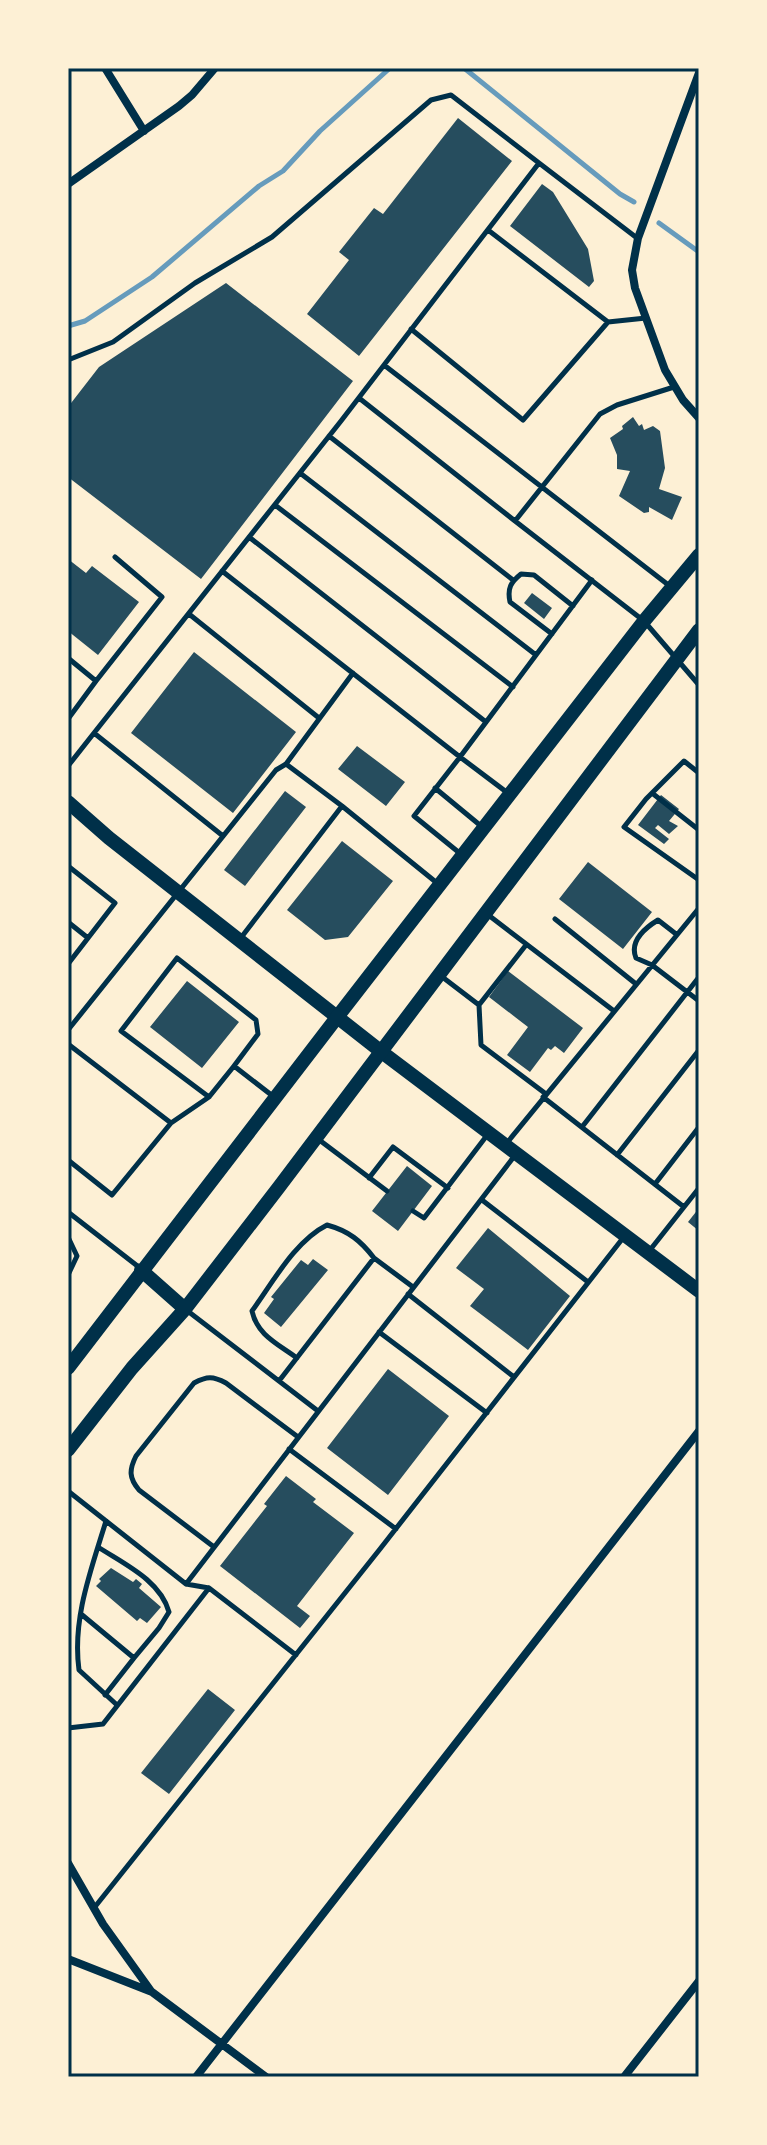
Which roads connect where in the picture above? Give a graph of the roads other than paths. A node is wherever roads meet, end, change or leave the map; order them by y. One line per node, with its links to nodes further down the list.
1 (105, 68): 4 (street)
2 (215, 68): 4 (street)
3 (699, 73): 8 (street)
4 (144, 131): 6 (street)
5 (539, 163): 7 (lane); 8 (lane); 12 (lane)
6 (68, 184)
7 (488, 230): 10 (lane); 11 (lane)
8 (638, 238): 9 (street)
9 (646, 318): 10 (lane); 14 (street)
10 (608, 322): 11 (lane)
11 (411, 329): 13 (lane)
12 (68, 360)
13 (384, 365): 15 (lane); 19 (lane)
14 (674, 387): 16 (street); 19 (lane)
15 (359, 398): 17 (lane); 21 (lane)
16 (699, 418)
17 (329, 436): 18 (lane); 26 (lane)
18 (300, 473): 20 (lane); 34 (lane)
19 (541, 488): 21 (lane); 28 (lane)
20 (275, 505): 22 (lane); 40 (lane)
21 (515, 521): 27 (lane)
22 (249, 537): 25 (lane); 43 (lane)
23 (699, 555): 28 (main road)
24 (115, 557): 38 (lane)
25 (222, 571): 30 (lane); 37 (lane)
26 (513, 580): 29 (lane); 33 (lane)
27 (592, 580): 29 (lane); 31 (lane)
28 (672, 587): 31 (main road)
29 (573, 606): 33 (lane)
30 (189, 614): 41 (lane); 44 (lane)
31 (644, 621): 36 (lane); 51 (main road)
32 (699, 630): 36 (main road)
33 (552, 634): 34 (lane)
34 (536, 655): 40 (lane)
35 (68, 658): 38 (lane)
36 (676, 659): 39 (lane); 63 (main road)
37 (353, 673): 41 (lane); 45 (lane)
38 (96, 681): 42 (lane)
39 (699, 685)
40 (513, 687): 43 (lane)
41 (319, 718): 46 (lane)
42 (68, 719)
43 (486, 722): 45 (lane)
44 (94, 733): 47 (lane); 56 (lane)
45 (460, 757): 49 (lane); 51 (lane)
46 (286, 764): 53 (lane); 56 (lane)
47 (68, 766)
48 (699, 773): 50 (lane)
49 (435, 788): 54 (lane); 57 (lane)
50 (652, 793): 55 (lane); 59 (lane)
51 (509, 795): 54 (main road)
52 (68, 802): 61 (main road)
53 (342, 806): 60 (lane); 68 (lane)
54 (484, 828): 57 (main road)
55 (699, 830)
56 (223, 836): 61 (lane)
57 (462, 856): 60 (main road)
58 (68, 866): 67 (lane)
59 (699, 880)
60 (439, 885): 79 (main road)
61 (178, 892): 68 (main road); 80 (lane)
62 (699, 908): 66 (lane)
63 (486, 913): 69 (lane); 72 (main road)
64 (555, 919): 74 (lane)
65 (68, 922): 67 (lane)
66 (676, 934): 71 (lane); 71 (lane)
67 (88, 938): 70 (lane)
68 (239, 940): 79 (main road)
69 (526, 945): 77 (lane); 78 (lane)
70 (68, 964)
71 (652, 965): 74 (lane); 75 (lane)
72 (440, 975): 77 (lane); 83 (main road)
73 (699, 977): 75 (lane)
74 (636, 984): 78 (lane)
75 (687, 992): 76 (lane); 89 (lane)
76 (699, 1001)
77 (479, 1005): 85 (lane)
78 (614, 1011): 85 (lane)
79 (338, 1016): 83 (main road); 87 (main road)
80 (68, 1030)
81 (68, 1044): 88 (lane)
82 (699, 1050): 94 (lane)
83 (383, 1053): 91 (main road); 92 (main road)
84 (234, 1066): 86 (lane); 86 (lane); 87 (lane)
85 (544, 1096): 89 (lane); 93 (lane)
86 (209, 1097): 88 (lane)
87 (275, 1097): 109 (main road)
88 (171, 1123): 95 (lane)
89 (582, 1127): 94 (lane)
90 (699, 1127): 97 (lane)
91 (489, 1132): 93 (main road); 98 (lane)
92 (317, 1138): 96 (lane); 115 (main road)
93 (511, 1149): 101 (lane); 105 (main road)
94 (617, 1155): 97 (lane)
95 (68, 1160)
96 (369, 1178): 98 (lane); 100 (lane)
97 (655, 1184): 102 (lane)
98 (448, 1188): 103 (lane)
99 (699, 1188): 102 (lane)
100 (387, 1191)
101 (481, 1199): 111 (lane); 112 (lane)
102 (684, 1207): 107 (lane)
103 (413, 1211)
104 (68, 1212): 109 (lane)
105 (625, 1235): 107 (main road); 111 (lane)
106 (68, 1237): 110 (lane)
107 (648, 1252): 113 (main road)
108 (374, 1258): 112 (lane); 117 (lane); 117 (lane)
109 (141, 1270): 115 (main road); 118 (main road)
110 (68, 1275)
111 (588, 1282): 119 (lane)
112 (413, 1287): 114 (lane)
113 (699, 1291)
114 (408, 1294): 116 (lane); 119 (lane)
115 (185, 1309): 120 (lane); 126 (main road)
116 (379, 1332): 121 (lane); 122 (lane)
117 (297, 1358): 120 (lane)
118 (68, 1368)
119 (514, 1377): 122 (lane)
120 (279, 1381): 121 (lane)
121 (318, 1411): 124 (lane)
122 (487, 1413): 129 (lane)
123 (699, 1431): 145 (street)
124 (298, 1437): 125 (lane); 131 (lane)
125 (289, 1449): 129 (lane); 131 (lane)
126 (68, 1450)
127 (68, 1491): 128 (lane)
128 (106, 1521): 130 (lane); 132 (lane)
129 (396, 1529): 135 (lane)
130 (98, 1547): 134 (lane); 136 (lane)
131 (214, 1547): 132 (lane)
132 (186, 1584): 133 (lane)
133 (209, 1588): 135 (lane); 138 (lane)
134 (81, 1614): 136 (lane); 137 (lane)
135 (296, 1655): 141 (lane)
136 (134, 1658): 137 (lane)
137 (105, 1695): 138 (lane)
138 (117, 1705): 139 (lane)
139 (68, 1728)
140 (68, 1863): 141 (street)
141 (93, 1909): 144 (street)
142 (68, 1959): 144 (street)
143 (699, 1981): 148 (street)
144 (152, 1992): 145 (street)
145 (223, 2043): 146 (street); 147 (street)
146 (196, 2077)
147 (266, 2077)
148 (624, 2077)

